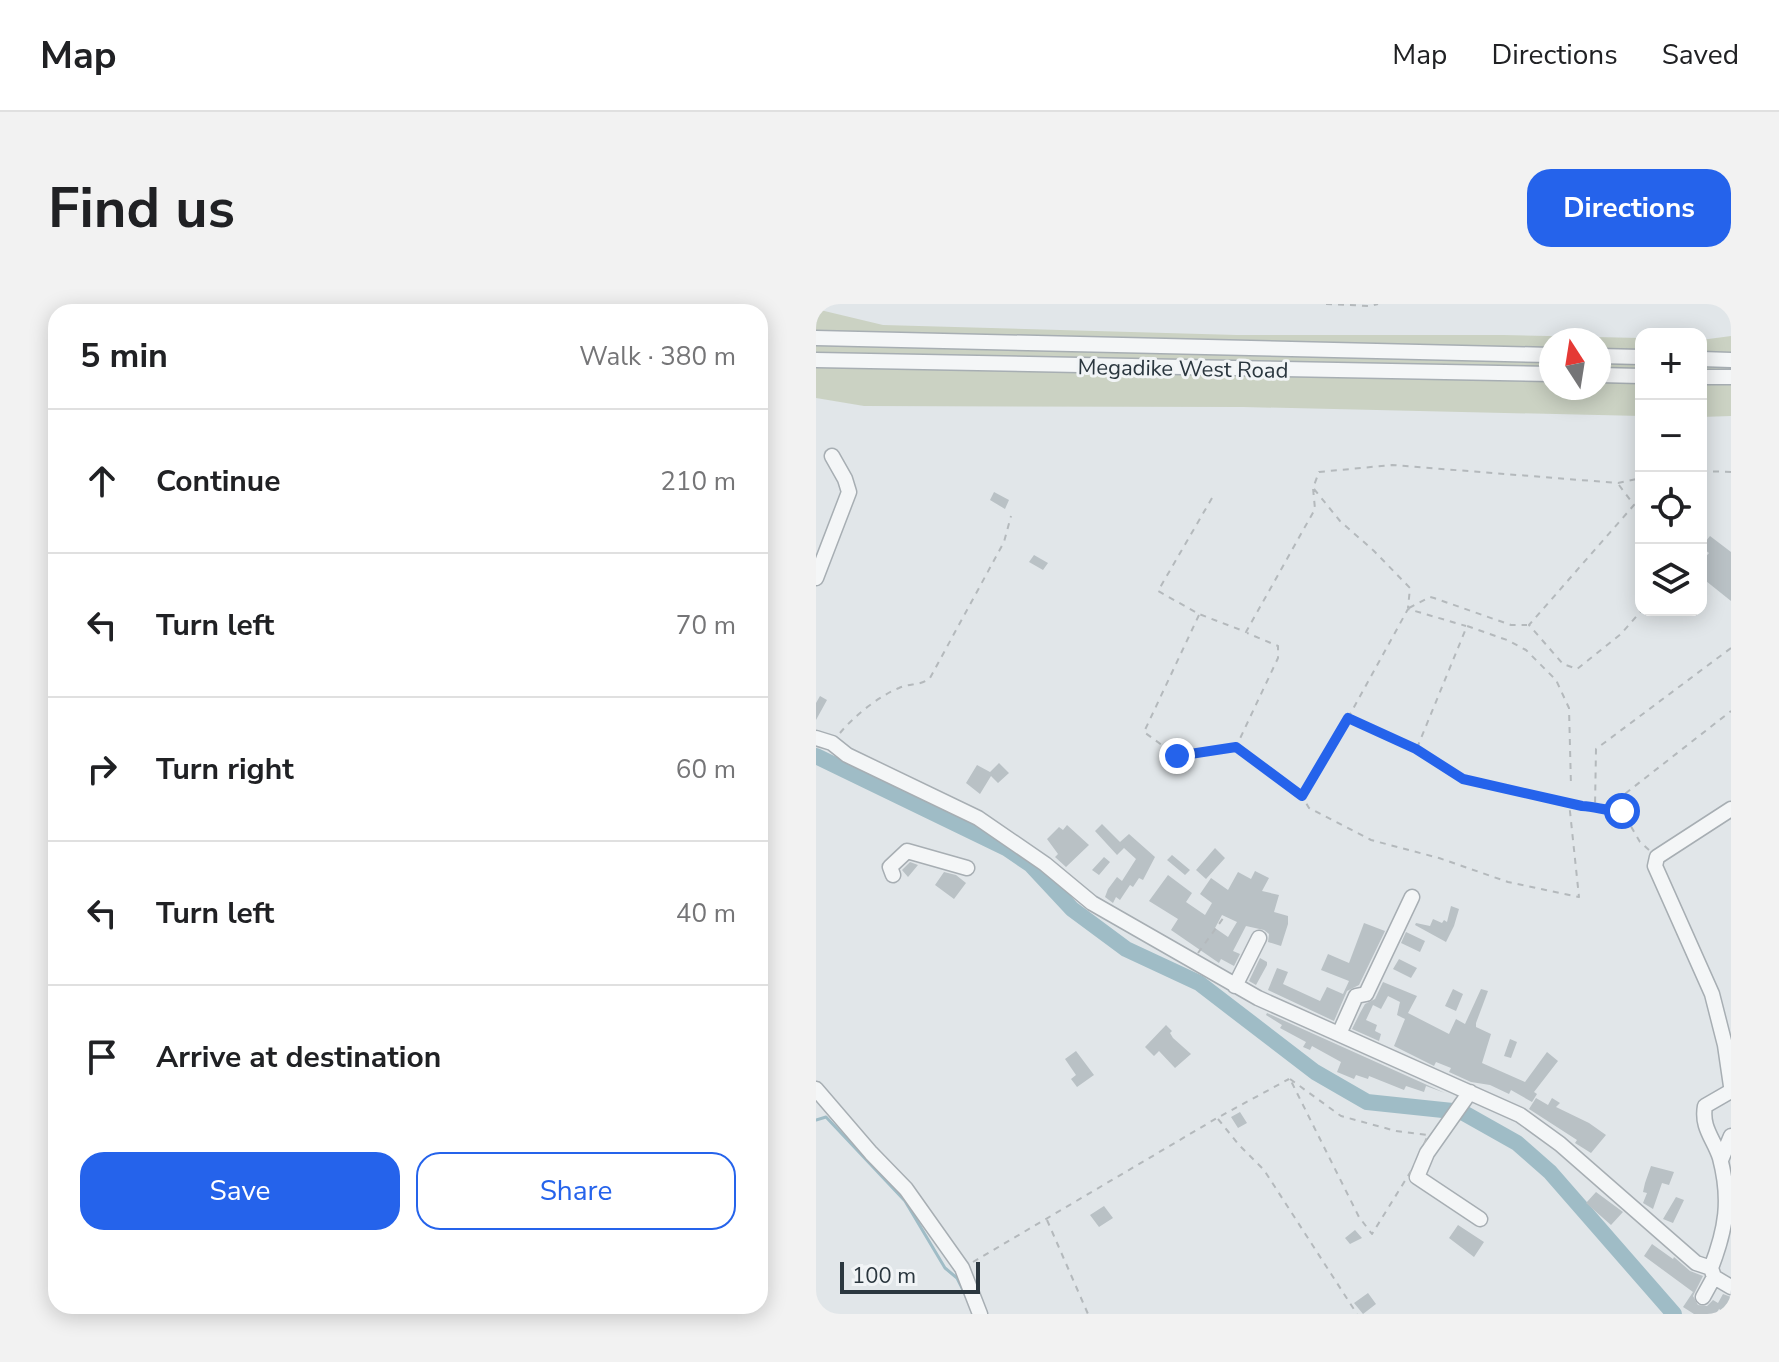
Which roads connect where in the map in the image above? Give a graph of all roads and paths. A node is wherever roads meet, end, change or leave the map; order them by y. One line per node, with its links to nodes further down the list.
1 (1326, 304): 2 (path)
2 (1378, 304)
3 (816, 338): 4 (street)
4 (1539, 355)
5 (1611, 356): 6 (street)
6 (1635, 357)
7 (1707, 359): 9 (street)
8 (816, 360): 10 (street, Megadike West Road)
9 (1731, 360)
10 (1539, 374)
11 (1611, 375): 12 (street)
12 (1635, 376)
13 (1707, 377): 14 (street)
14 (1731, 377)
15 (832, 456): 23 (street)
16 (1707, 471): 17 (path)
17 (1731, 472)
18 (1635, 479): 19 (path)
19 (1618, 483): 20 (path); 27 (path)
20 (1313, 488): 24 (path); 29 (path)
21 (1212, 498): 25 (path)
22 (1011, 516): 34 (path)
23 (816, 578)
24 (1408, 609): 27 (path); 28 (path); 32 (path)
25 (1199, 614): 29 (path); 35 (path)
26 (1637, 616): 27 (path)
27 (1529, 625)
28 (1467, 626): 36 (path); 37 (path)
29 (1246, 632): 35 (path)
30 (1731, 648): 40 (path)
31 (1731, 711): 42 (path)
32 (1348, 718): 36 (path); 38 (path)
33 (816, 738): 34 (street)
34 (832, 743): 49 (street)
35 (1236, 747): 38 (path)
36 (1416, 749): 39 (path)
37 (1571, 786)
38 (1302, 796): 39 (path)
39 (1569, 802): 40 (path)
40 (1595, 807): 42 (path)
41 (1731, 809): 43 (street)
42 (1603, 811): 43 (path)
43 (1657, 857): 53 (street)
44 (967, 868): 45 (street)
45 (893, 875)
46 (1412, 897): 51 (street)
47 (1224, 917): 49 (path)
48 (1259, 938): 50 (street)
49 (1193, 960): 50 (street)
50 (1235, 986): 51 (street)
51 (1339, 1034): 55 (street)
52 (1290, 1079): 52 (path); 56 (path)
53 (1731, 1088): 58 (street)
54 (816, 1089): 62 (street)
55 (1468, 1096): 61 (street); 63 (street)
56 (1217, 1118): 60 (path); 68 (path)
57 (1731, 1136): 58 (street)
58 (1721, 1160): 59 (street)
59 (1730, 1206): 63 (street)
60 (1047, 1219): 62 (path); 67 (path)
61 (1480, 1219)
62 (962, 1268): 66 (street)
63 (1713, 1272): 64 (street); 65 (street)
64 (1731, 1287)
65 (1703, 1297)
66 (980, 1314)
67 (1088, 1314)
68 (1357, 1314)

